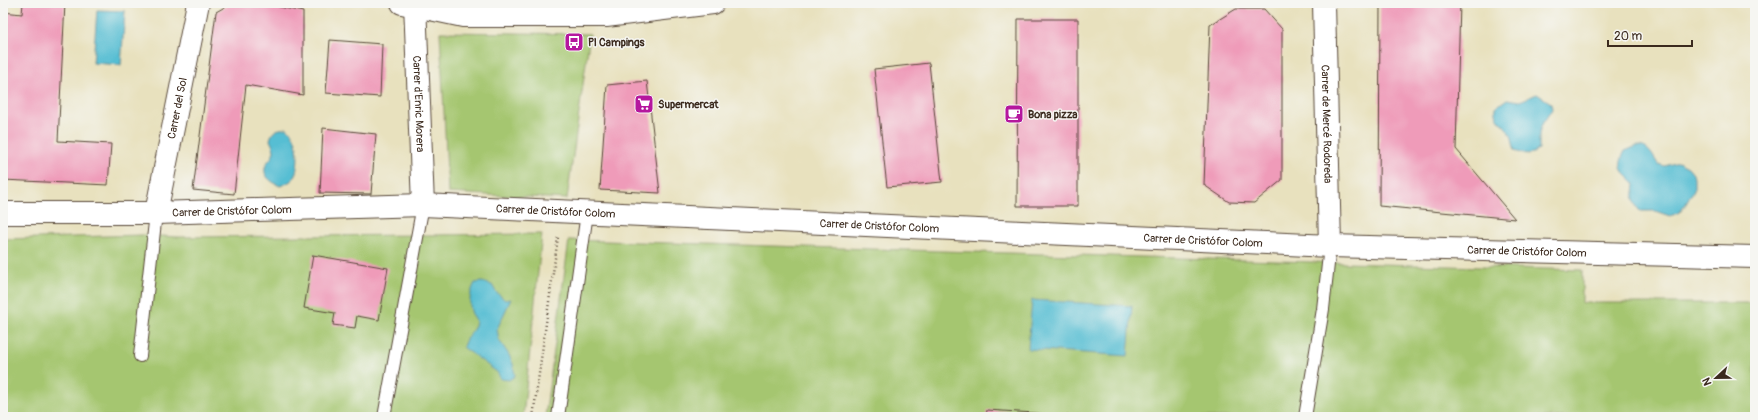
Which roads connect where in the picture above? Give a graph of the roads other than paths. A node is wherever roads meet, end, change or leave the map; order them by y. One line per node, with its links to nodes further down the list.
1 (198, 3): 8 (street, Carrer del Sol)
2 (714, 3): 4 (street)
3 (1324, 3): 9 (street, Carrer de Mercé Rodoreda)
4 (411, 4): 5 (street, Carrer d'Enric Morera)
5 (422, 205): 6 (street, Carrer de Cristófor Colom); 8 (street, Carrer de Cristófor Colom); 12 (lane)
6 (587, 212): 9 (street, Carrer de Cristófor Colom); 13 (lane)
7 (3, 213): 8 (street, Carrer de Cristófor Colom)
8 (156, 213): 11 (lane)
9 (1330, 246): 10 (street, Carrer de Cristófor Colom); 14 (lane)
10 (1755, 257)
11 (140, 356)
12 (384, 417)
13 (558, 417)
14 (1305, 417)

